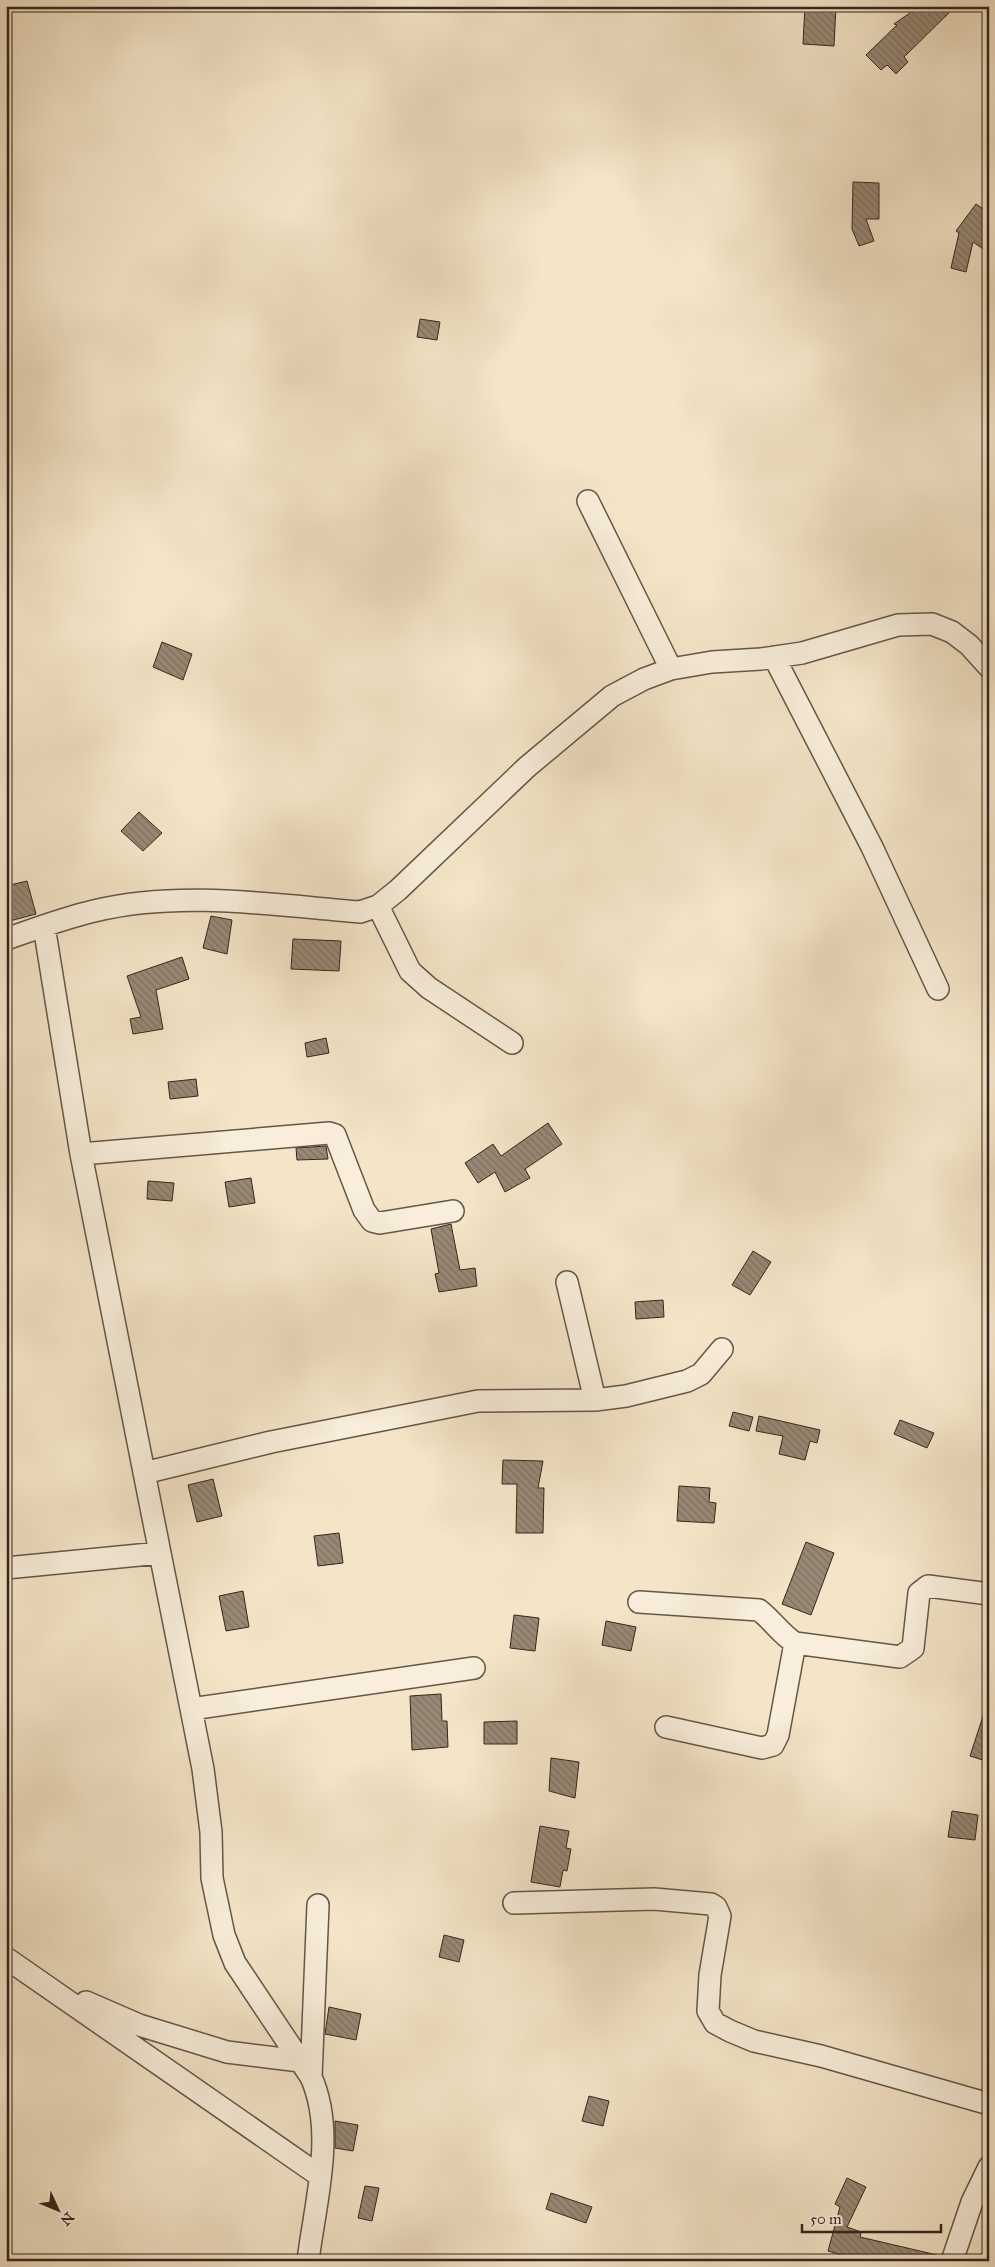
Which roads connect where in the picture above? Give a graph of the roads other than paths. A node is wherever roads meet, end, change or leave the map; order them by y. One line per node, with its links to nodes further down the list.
1 (588, 501): 4 (street)
2 (774, 657): 3 (street); 4 (street); 8 (street)
3 (989, 667)
4 (671, 669): 5 (street)
5 (378, 906): 6 (street); 9 (street)
6 (44, 926): 7 (street); 10 (street)
7 (6, 939)
8 (938, 989)
9 (512, 1042)
10 (81, 1154): 11 (street); 15 (street)
11 (453, 1211)
12 (568, 1282): 14 (street)
13 (722, 1349): 14 (street)
14 (595, 1400): 15 (street)
15 (144, 1473): 16 (street)
16 (160, 1553): 17 (street); 22 (street)
17 (6, 1568)
18 (989, 1594): 20 (street)
19 (639, 1602): 20 (street)
20 (796, 1643): 23 (street)
21 (474, 1668): 22 (street)
22 (191, 1709): 27 (street)
23 (666, 1727)
24 (514, 1903): 28 (street)
25 (318, 1905): 27 (street)
26 (6, 1958): 27 (street); 30 (street)
27 (305, 2069): 30 (street)
28 (989, 2104)
29 (989, 2167): 32 (street)
30 (320, 2176): 31 (street)
31 (308, 2261)
32 (952, 2261)

